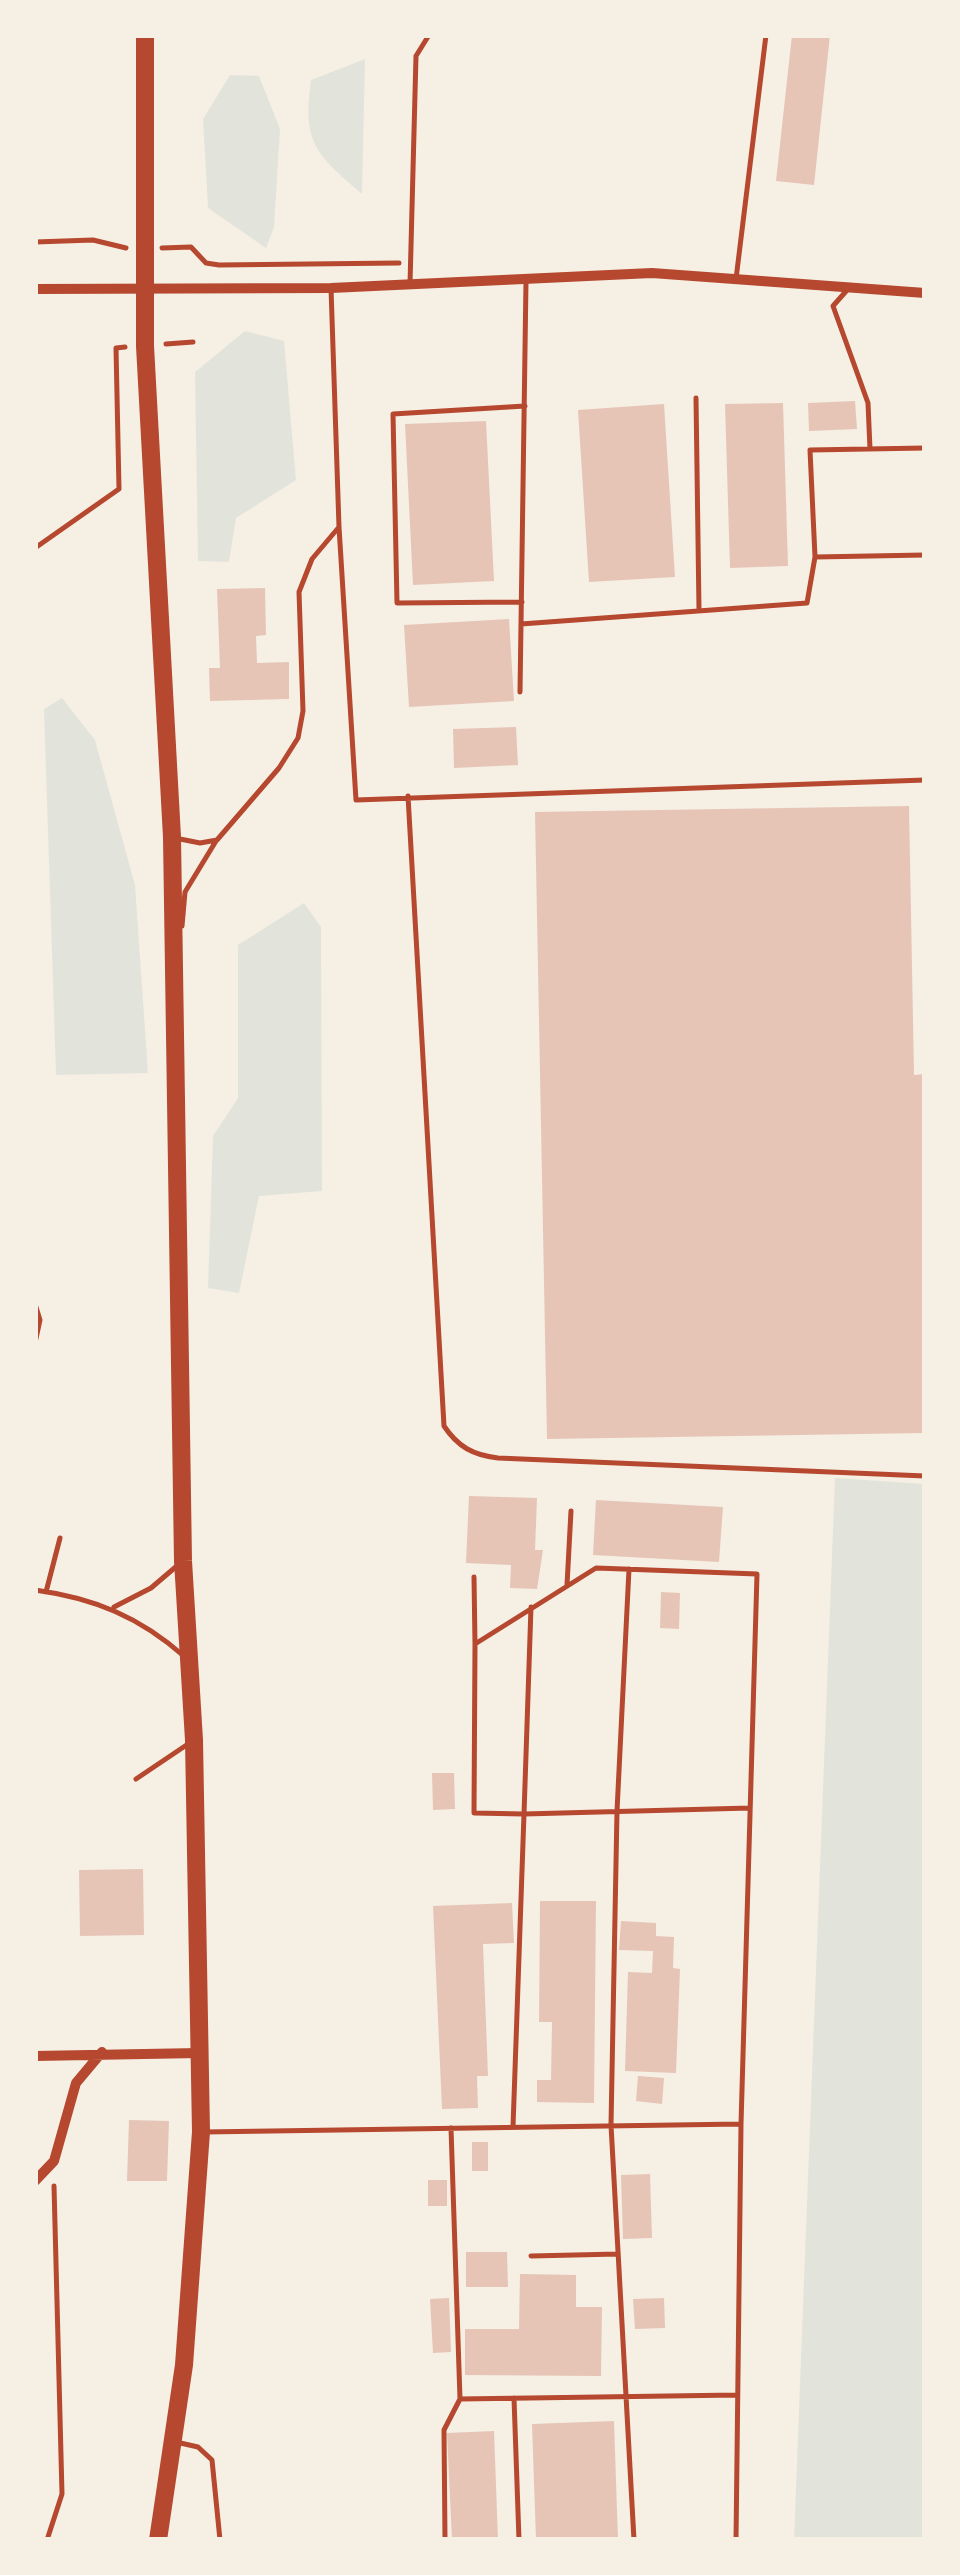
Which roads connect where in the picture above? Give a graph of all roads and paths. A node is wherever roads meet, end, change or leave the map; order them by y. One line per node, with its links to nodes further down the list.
1 (145, 35): 5 (main road)
2 (429, 35): 6 (lane)
3 (766, 35): 8 (lane)
4 (35, 242): 5 (path)
5 (146, 248): 6 (path); 11 (main road)
6 (410, 263): 9 (lane)
7 (526, 278): 8 (street); 9 (street); 18 (lane)
8 (736, 279): 10 (street)
9 (410, 284): 12 (street)
10 (850, 287): 14 (street); 20 (lane)
11 (147, 288): 12 (street); 13 (street); 16 (main road)
12 (331, 288): 21 (lane)
13 (35, 290)
14 (925, 293)
15 (193, 342): 16 (path)
16 (145, 346): 22 (path); 31 (main road)
17 (696, 398): 26 (lane)
18 (524, 406): 25 (lane); 25 (lane)
19 (925, 448): 20 (lane)
20 (870, 449): 24 (lane)
21 (339, 527): 30 (lane); 32 (lane)
22 (35, 548)
23 (925, 554): 24 (lane)
24 (815, 558): 26 (lane)
25 (522, 602): 27 (lane)
26 (699, 611): 27 (lane)
27 (521, 624): 28 (lane)
28 (520, 692)
29 (925, 780): 30 (lane)
30 (408, 796): 36 (lane)
31 (172, 837): 32 (lane); 33 (main road)
32 (217, 840): 33 (lane)
33 (174, 1014): 39 (main road)
34 (35, 1304): 35 (lane)
35 (35, 1343)
36 (925, 1476)
37 (571, 1511): 42 (lane)
38 (60, 1538): 44 (lane)
39 (183, 1561): 45 (lane); 48 (main road)
40 (628, 1569): 42 (lane); 51 (lane); 52 (lane)
41 (474, 1577): 47 (lane)
42 (567, 1585): 46 (lane)
43 (35, 1590): 44 (lane)
44 (46, 1592): 45 (lane)
45 (114, 1607): 48 (lane)
46 (531, 1607): 47 (lane); 53 (lane)
47 (475, 1644): 53 (lane)
48 (187, 1659): 49 (main road)
49 (194, 1740): 50 (lane); 55 (main road)
50 (136, 1779)
51 (750, 1808): 52 (lane); 57 (lane)
52 (617, 1810): 53 (lane); 58 (lane)
53 (524, 1814): 59 (lane)
54 (102, 2052): 55 (street); 56 (street); 62 (street)
55 (200, 2053): 61 (main road)
56 (35, 2056)
57 (740, 2124): 58 (lane); 66 (lane)
58 (611, 2125): 59 (lane); 64 (lane)
59 (513, 2127): 60 (lane)
60 (452, 2128): 61 (lane); 69 (lane)
61 (200, 2132): 70 (main road)
62 (54, 2161): 63 (street); 71 (path)
63 (35, 2181)
64 (618, 2254): 65 (lane); 67 (lane)
65 (531, 2256)
66 (738, 2394): 67 (lane); 77 (lane)
67 (626, 2396): 68 (lane); 76 (lane)
68 (514, 2398): 69 (lane); 75 (lane)
69 (460, 2399): 74 (lane)
70 (173, 2441): 72 (main road); 73 (lane)
71 (47, 2540)
72 (158, 2540)
73 (220, 2540)
74 (445, 2540)
75 (519, 2540)
76 (634, 2540)
77 (736, 2540)

